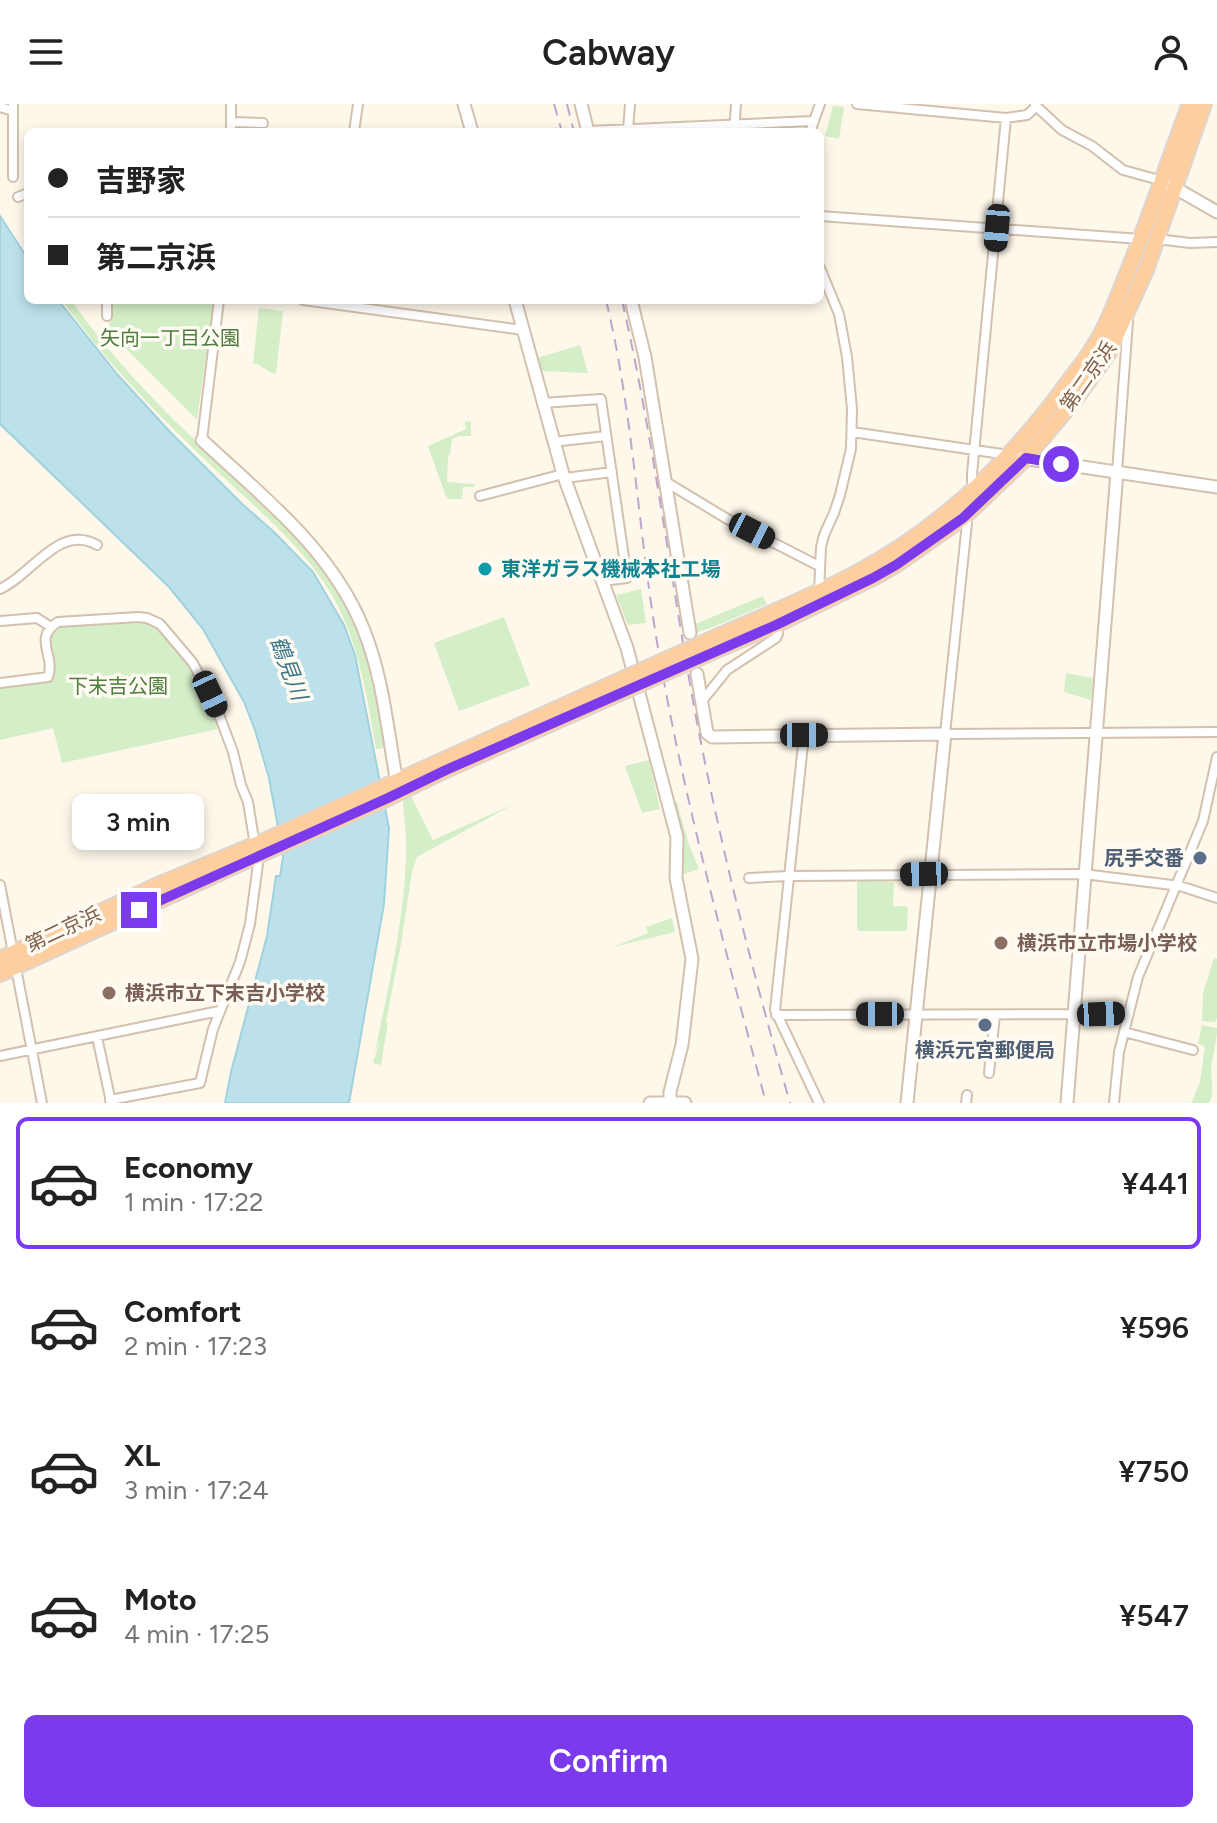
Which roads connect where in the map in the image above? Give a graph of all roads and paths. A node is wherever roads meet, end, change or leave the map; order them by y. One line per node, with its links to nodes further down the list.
1 (231, 104): 16 (street)
2 (358, 104): 19 (street)
3 (464, 104): 20 (street)
4 (581, 104): 21 (street)
5 (630, 104): 22 (street)
6 (736, 104): 23 (street)
7 (820, 104): 15 (street)
8 (857, 104): 14 (street)
9 (1190, 104): 26 (highway, 第二京浜)
10 (1204, 104): 26 (highway, 第二京浜)
11 (1036, 105): 14 (street); 26 (street)
12 (0, 107): 13 (street)
13 (13, 108): 25 (street)
14 (1006, 118): 31 (street)
15 (812, 121): 23 (street); 24 (street)
16 (232, 122): 17 (street); 18 (street)
17 (263, 123)
18 (231, 128)
19 (355, 128)
20 (471, 128)
21 (587, 128)
22 (628, 128)
23 (735, 128)
24 (811, 128)
25 (13, 177)
26 (1169, 184): 29 (street); 32 (highway, 第二京浜); 33 (highway, 第二京浜)
27 (24, 195): 28 (street)
28 (18, 197)
29 (1217, 212)
30 (824, 216): 31 (street)
31 (997, 228): 32 (street); 49 (street)
32 (1141, 239): 50 (highway, 第二京浜)
33 (1157, 239): 34 (street); 41 (highway, 第二京浜)
34 (1217, 242)
35 (824, 278): 45 (street)
36 (107, 304): 42 (street)
37 (219, 304): 47 (street)
38 (345, 304): 43 (street)
39 (516, 304): 43 (street)
40 (632, 304): 55 (street)
41 (1127, 312): 51 (highway, 第二京浜); 53 (street)
42 (107, 316)
43 (523, 330): 44 (street)
44 (542, 403): 46 (street); 48 (street)
45 (852, 432): 49 (street); 61 (street)
46 (606, 436): 48 (street); 52 (street)
47 (202, 440): 78 (street)
48 (553, 442): 54 (street)
49 (975, 450): 50 (street); 57 (street)
50 (1009, 455): 51 (street); 57 (highway, 第二京浜)
51 (1026, 458): 53 (street); 59 (highway, 第二京浜)
52 (612, 472): 54 (street); 62 (street)
53 (1117, 472): 56 (street); 73 (street)
54 (564, 476): 58 (street); 62 (street)
55 (666, 482): 61 (street); 68 (street)
56 (1217, 487)
57 (974, 489): 64 (highway, 第二京浜)
58 (480, 496)
59 (963, 518): 66 (highway, 第二京浜); 75 (street)
60 (97, 545): 63 (street)
61 (819, 566): 64 (street)
62 (602, 581): 105 (street)
63 (0, 589)
64 (819, 592): 69 (highway, 第二京浜)
65 (0, 621): 67 (street)
66 (776, 625): 69 (highway, 第二京浜); 72 (street)
67 (51, 627): 71 (street); 79 (street)
68 (690, 633)
69 (712, 646): 78 (highway, 第二京浜, bridge)
70 (697, 674): 72 (street)
71 (0, 683)
72 (702, 701): 76 (street)
73 (1097, 732): 74 (street); 75 (street); 81 (street)
74 (1217, 732)
75 (945, 734): 76 (street); 80 (street)
76 (804, 735): 82 (street)
77 (1217, 757): 85 (street)
78 (392, 789): 79 (highway, 第二京浜)
79 (256, 850): 88 (highway, 第二京浜); 90 (street)
80 (930, 874): 81 (street); 82 (street); 91 (street)
81 (1084, 874): 85 (street); 95 (street)
82 (789, 876): 83 (street); 93 (street)
83 (749, 878)
84 (0, 885): 87 (street)
85 (1175, 886): 86 (street); 92 (street)
86 (1217, 898)
87 (4, 923): 88 (street)
88 (9, 959): 89 (highway, 第二京浜); 98 (street)
89 (0, 974)
90 (219, 1011): 97 (street); 102 (street)
91 (916, 1014): 93 (street); 94 (street); 108 (street)
92 (1129, 1014): 95 (street); 96 (street)
93 (776, 1015): 107 (street)
94 (995, 1015): 95 (street); 101 (street)
95 (1073, 1015): 109 (street)
96 (1124, 1032): 99 (street); 110 (street)
97 (97, 1037): 98 (street); 102 (street)
98 (31, 1050): 100 (street); 103 (street)
99 (1193, 1050)
100 (0, 1056)
101 (989, 1073)
102 (111, 1102)
103 (42, 1103)
104 (650, 1103): 105 (street)
105 (670, 1103): 106 (street)
106 (685, 1103)
107 (819, 1103)
108 (907, 1103)
109 (1067, 1103)
110 (1114, 1103)

